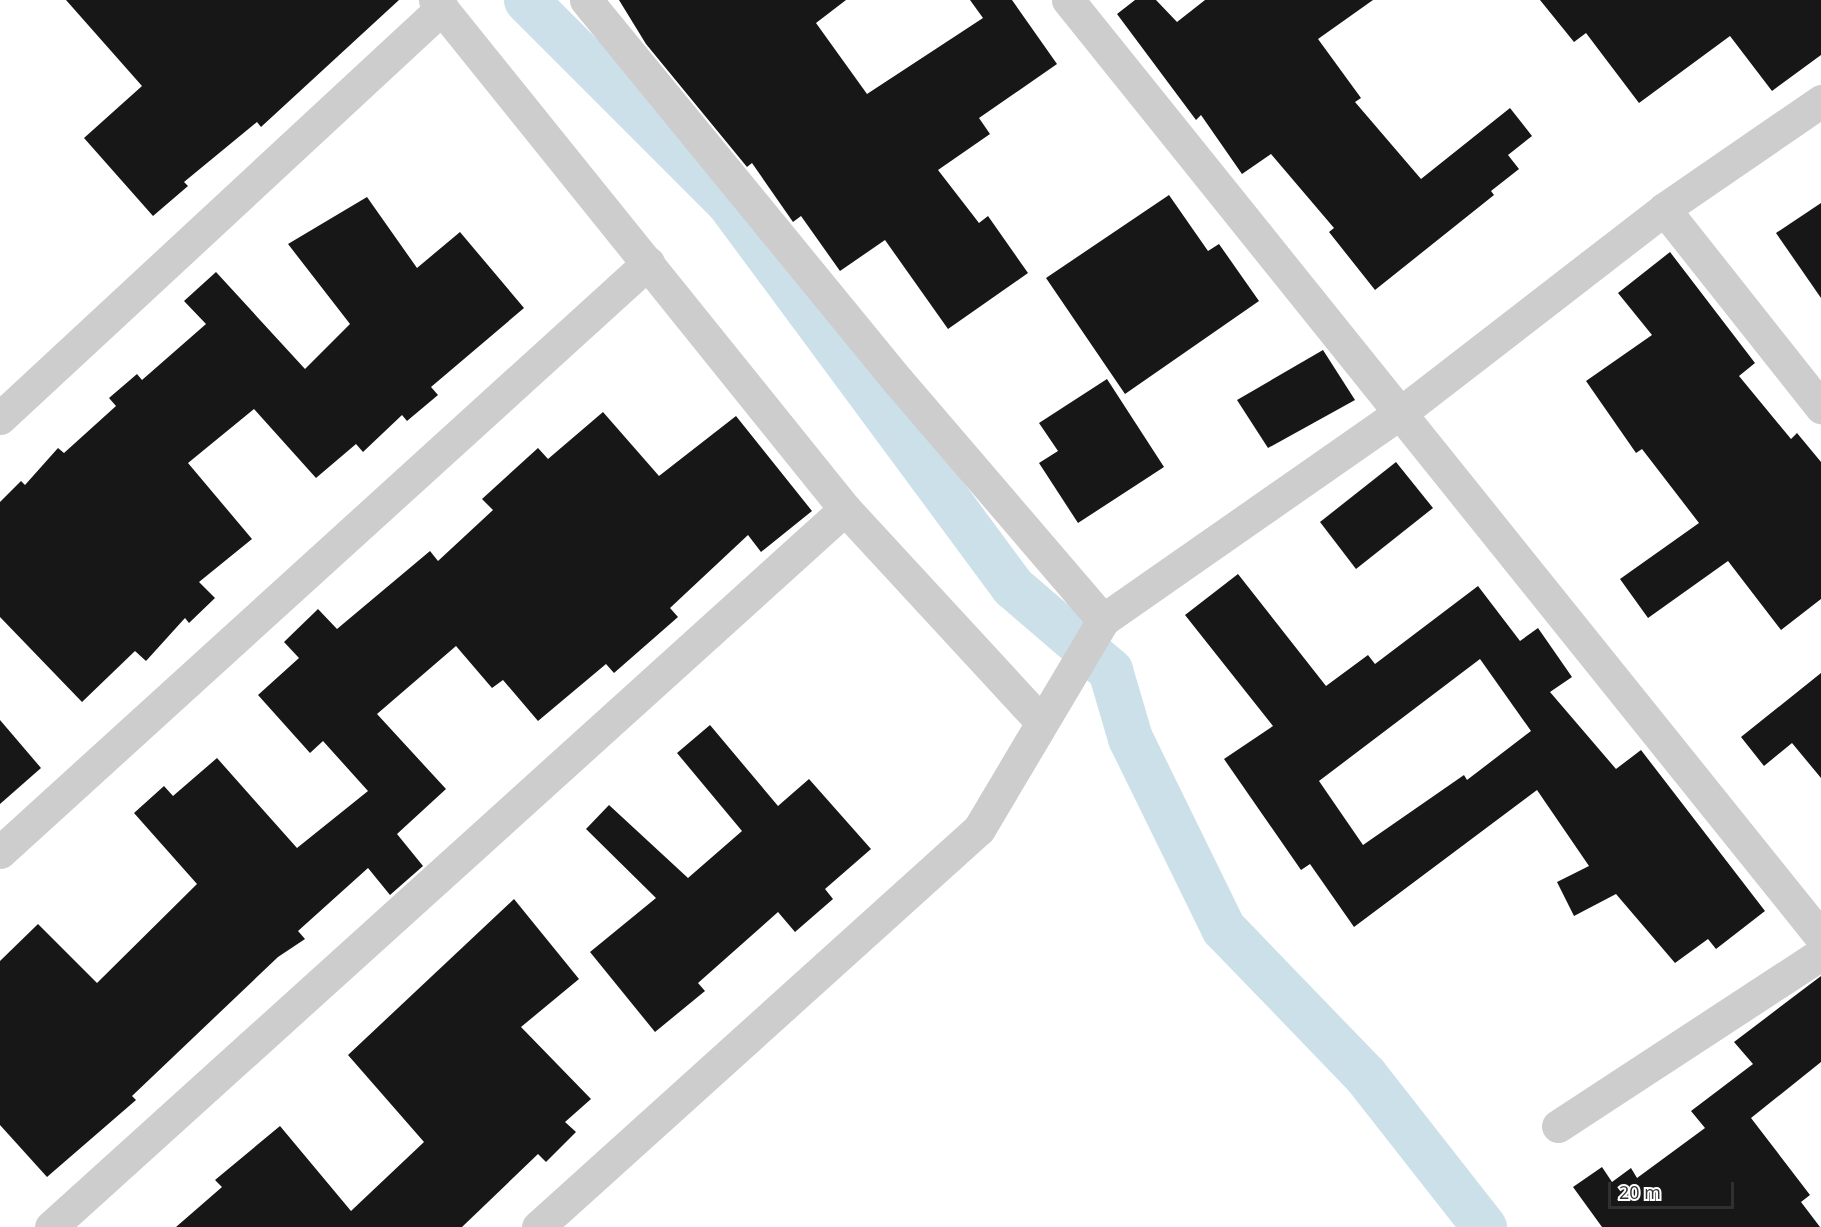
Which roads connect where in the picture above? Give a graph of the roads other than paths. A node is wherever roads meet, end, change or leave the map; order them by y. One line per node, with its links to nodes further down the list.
1 (586, 0): 11 (street)
2 (1068, 0): 8 (street)
3 (438, 4): 6 (street); 9 (street)
4 (1821, 101): 5 (street)
5 (1664, 209): 7 (street); 8 (street)
6 (648, 263): 10 (street); 13 (street)
7 (1821, 407)
8 (1403, 411): 11 (street); 14 (street)
9 (0, 418)
10 (845, 509): 12 (street); 17 (street)
11 (1103, 620): 12 (street)
12 (1040, 720): 18 (street)
13 (0, 852)
14 (1821, 937)
15 (1821, 954): 16 (street)
16 (1558, 1126)
17 (51, 1227)
18 (538, 1227)

